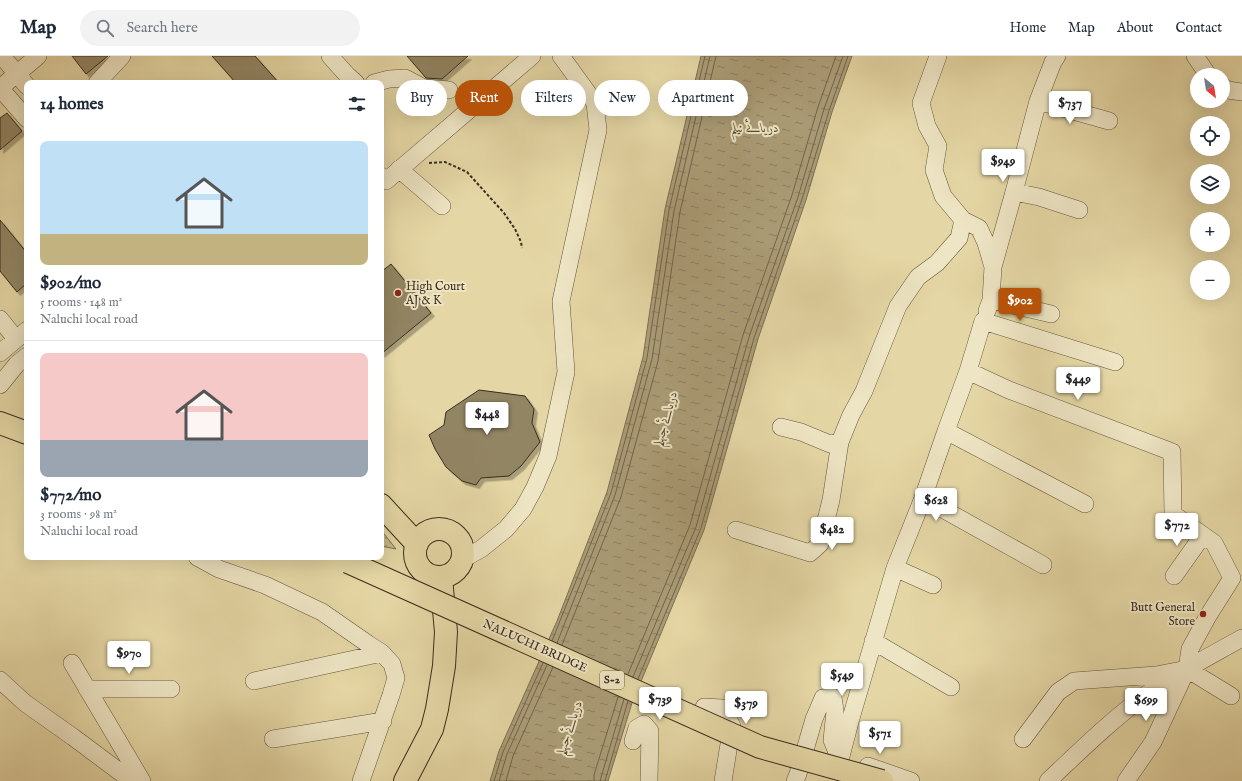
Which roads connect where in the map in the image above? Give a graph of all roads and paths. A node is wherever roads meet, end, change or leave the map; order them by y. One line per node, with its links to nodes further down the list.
1 (2, 56): 11 (street)
2 (38, 56): 11 (street)
3 (122, 56): 12 (street)
4 (330, 56): 13 (street)
5 (532, 56): 23 (street)
6 (561, 56): 52 (street)
7 (938, 56): 28 (street)
8 (1057, 56): 19 (street)
9 (1195, 56): 10 (street)
10 (1203, 68)
11 (22, 80): 15 (street)
12 (100, 80)
13 (353, 80)
14 (384, 80): 16 (street)
15 (0, 88): 20 (street)
16 (449, 90)
17 (1230, 90): 18 (street)
18 (1242, 92)
19 (1038, 101): 21 (street); 25 (street)
20 (24, 116)
21 (1109, 121)
22 (428, 163): 29 (path)
23 (399, 169): 24 (street); 26 (street)
24 (384, 179)
25 (1014, 192): 27 (street); 30 (street)
26 (442, 206)
27 (1079, 210)
28 (963, 220): 30 (street); 45 (street)
29 (522, 248)
30 (993, 267): 31 (street)
31 (991, 300): 32 (street); 34 (street)
32 (1051, 314)
33 (0, 319): 35 (street)
34 (984, 320): 38 (street); 39 (street)
35 (22, 334): 36 (street)
36 (0, 352)
37 (24, 358): 40 (street)
38 (1114, 362)
39 (968, 370): 43 (street); 50 (street)
40 (0, 385)
41 (0, 423): 44 (highway)
42 (781, 427): 45 (street)
43 (946, 431): 46 (street); 47 (street)
44 (24, 432)
45 (840, 442): 49 (street)
46 (923, 498): 55 (street); 56 (street)
47 (1085, 504)
48 (384, 508): 51 (highway)
49 (736, 530)
50 (1203, 535): 57 (street); 58 (street)
51 (417, 544): 52 (highway); 59 (highway)
52 (463, 559): 59 (highway)
53 (203, 560): 63 (street)
54 (342, 560): 86 (highway, NALUCHI BRIDGE / S-2, bridge)
55 (1043, 565)
56 (895, 568): 60 (street); 62 (street)
57 (1174, 576)
58 (1237, 576): 65 (street)
59 (441, 578): 81 (highway)
60 (933, 585)
61 (1242, 638): 65 (street)
62 (873, 641): 68 (street); 77 (street)
63 (382, 652): 67 (street); 73 (street)
64 (72, 663): 69 (street)
65 (1187, 669): 71 (street); 75 (street); 88 (street); 89 (street)
66 (0, 680): 78 (street)
67 (254, 681)
68 (951, 686)
69 (87, 689): 70 (street); 79 (street)
70 (171, 689)
71 (1231, 696)
72 (704, 707): 83 (street)
73 (383, 721): 74 (street); 80 (street)
74 (273, 739)
75 (1023, 739)
76 (634, 741): 82 (street)
77 (840, 760): 84 (street); 85 (street); 87 (street)
78 (132, 781)
79 (142, 781)
80 (361, 781)
81 (405, 781)
82 (649, 781)
83 (723, 781)
84 (795, 781)
85 (848, 781)
86 (882, 781)
87 (911, 781)
88 (1048, 781)
89 (1126, 781)

